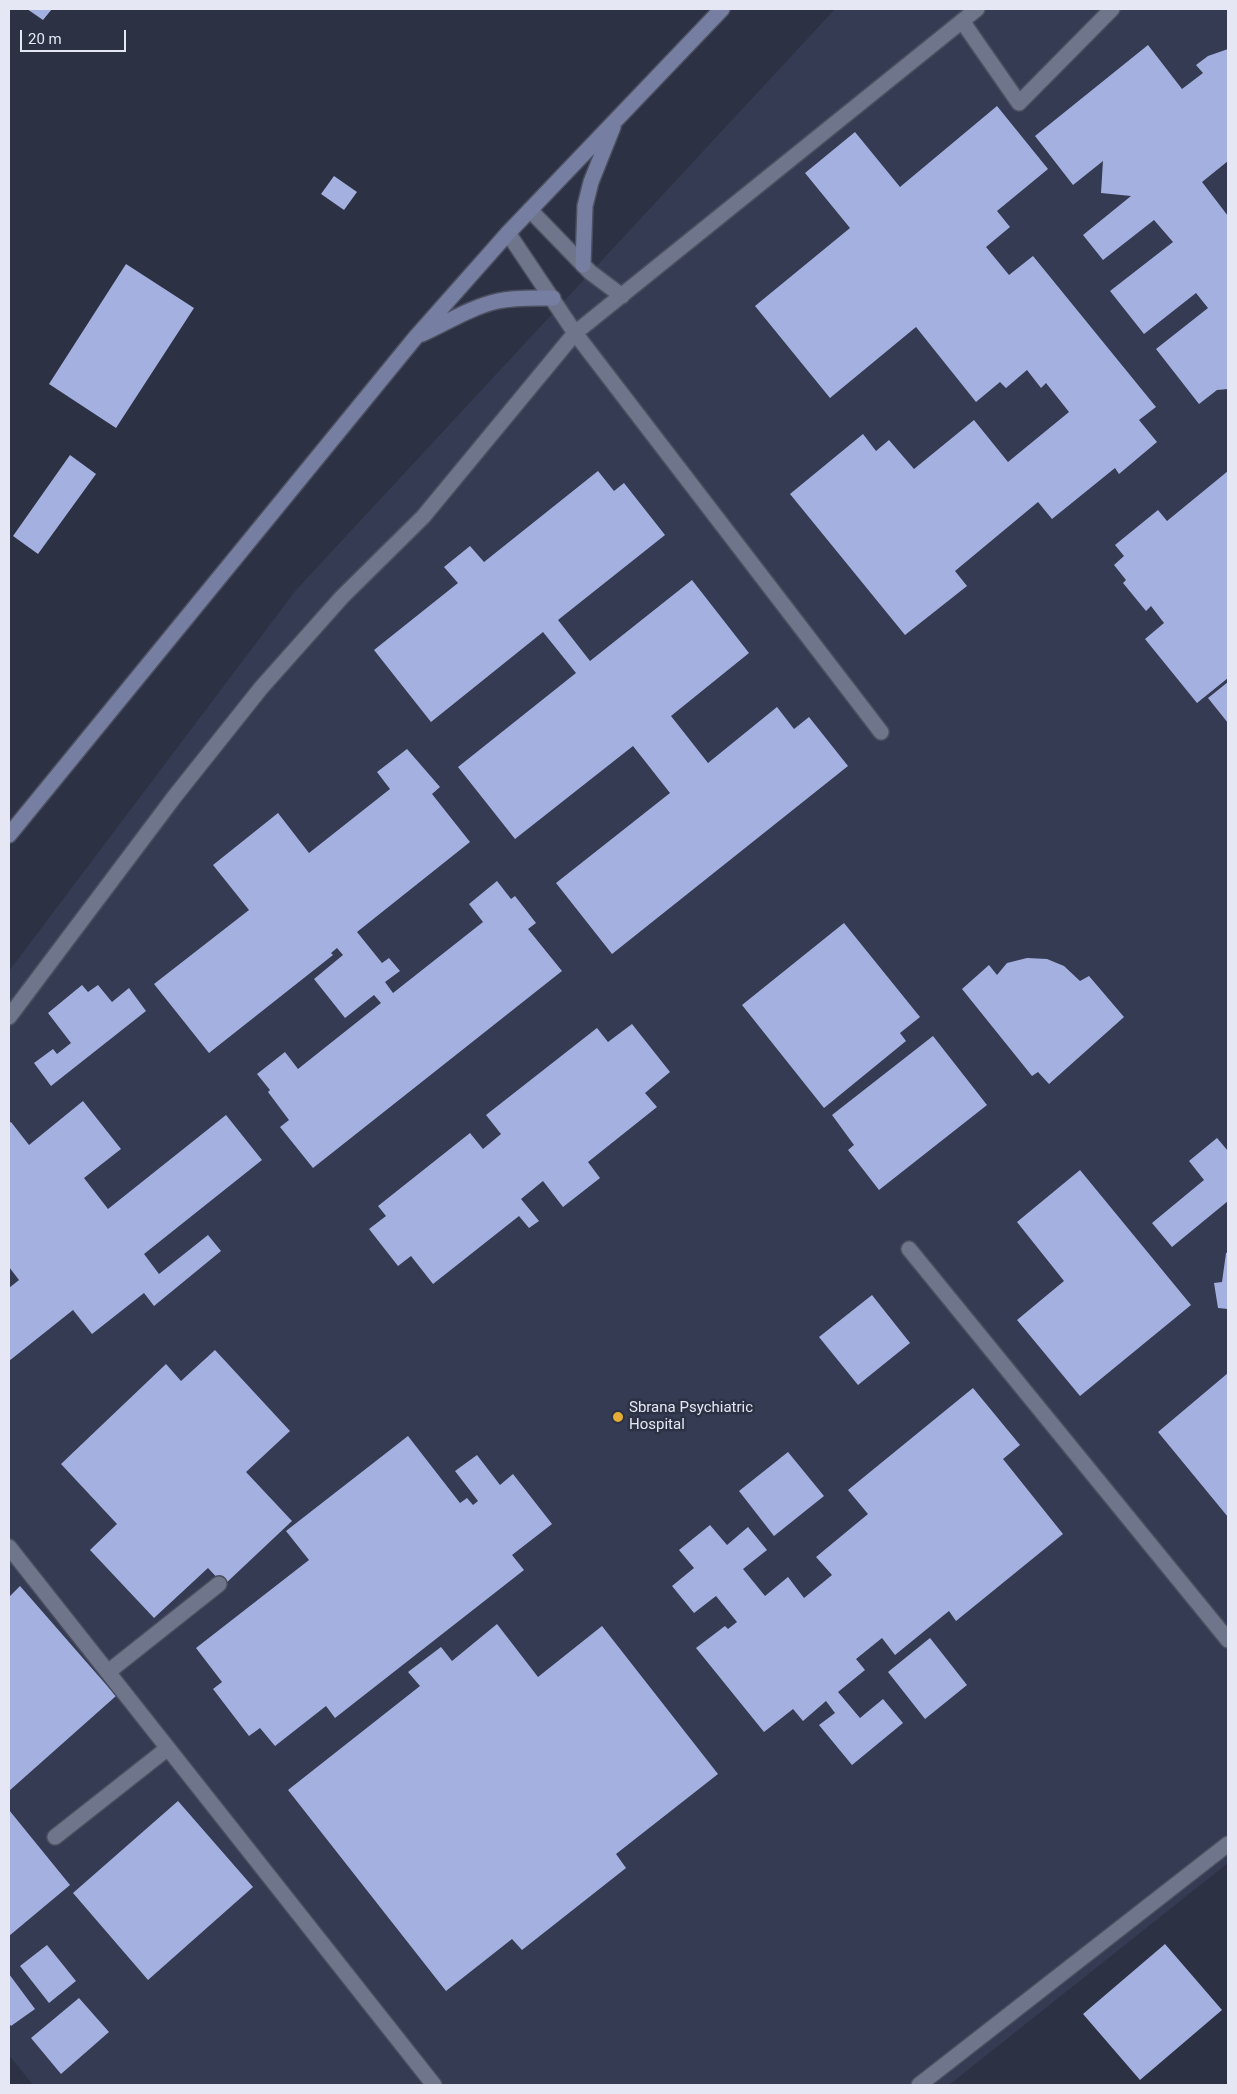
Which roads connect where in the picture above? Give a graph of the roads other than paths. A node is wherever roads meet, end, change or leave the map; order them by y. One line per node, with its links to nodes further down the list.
1 (722, 9): 5 (street)
2 (978, 9): 4 (lane)
3 (1112, 9): 4 (lane)
4 (962, 21): 9 (lane)
5 (616, 118): 6 (street); 8 (street)
6 (530, 210): 7 (street); 8 (lane)
7 (508, 234): 10 (lane); 12 (street)
8 (583, 265): 9 (lane)
9 (622, 296): 11 (lane)
10 (553, 298): 11 (lane); 12 (street)
11 (575, 333): 13 (lane); 15 (lane)
12 (415, 338): 14 (street)
13 (881, 732)
14 (9, 835)
15 (9, 1017)
16 (910, 1249): 20 (lane)
17 (9, 1547): 18 (lane)
18 (14, 1565): 21 (lane)
19 (219, 1584): 21 (lane)
20 (1228, 1640)
21 (108, 1672): 22 (lane)
22 (168, 1748): 23 (lane); 25 (lane)
23 (55, 1838)
24 (1228, 1844): 26 (lane)
25 (430, 2084)
26 (919, 2085)

